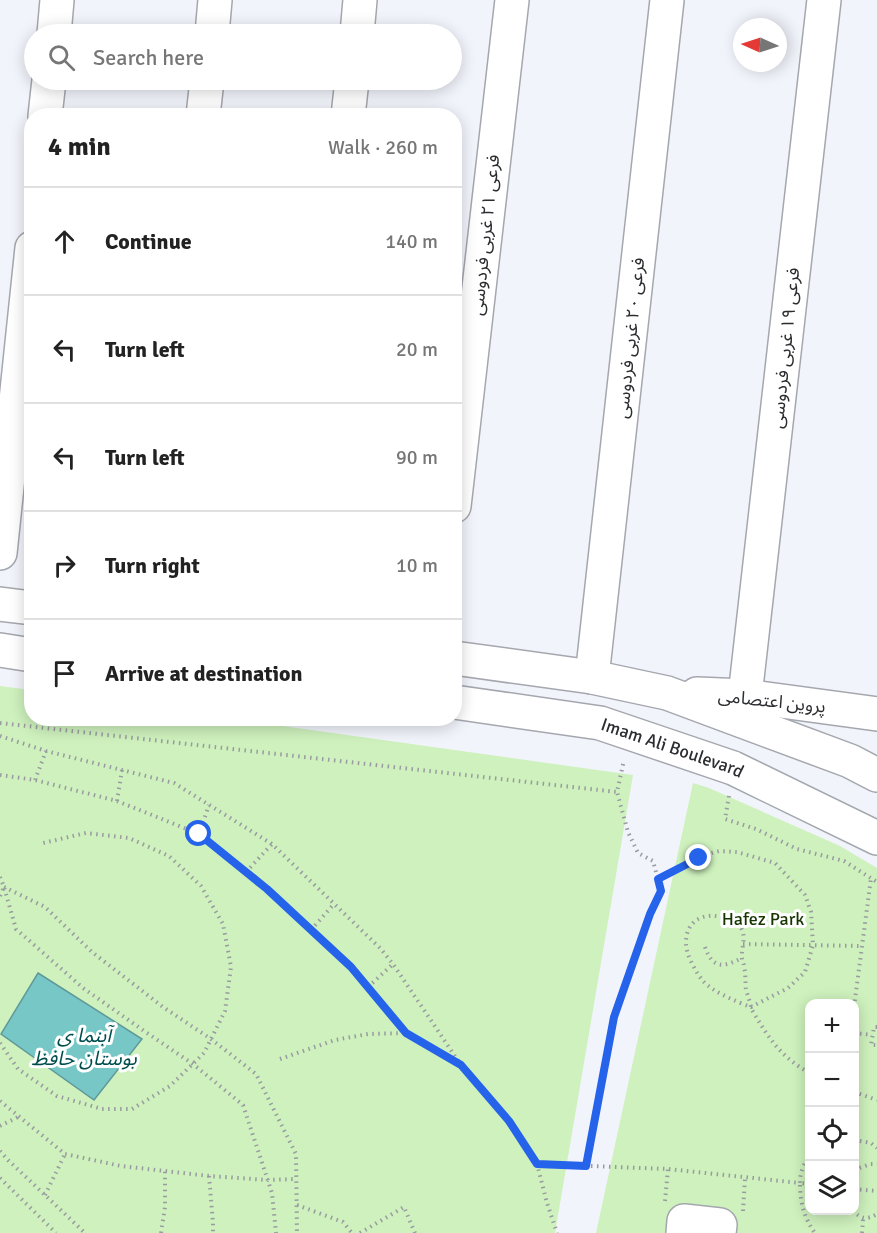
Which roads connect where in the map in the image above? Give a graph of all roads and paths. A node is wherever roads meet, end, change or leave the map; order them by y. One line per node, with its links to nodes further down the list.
1 (57, 0): 7 (street)
2 (216, 0): 8 (street)
3 (360, 0): 9 (street)
4 (512, 0): 17 (street, فرعی ۲۱ غربی فردوسی)
5 (667, 0): 24 (street, فرعی ۲۰ غربی فردوسی)
6 (824, 0): 26 (street, فرعی ۱۹ غربی فردوسی)
7 (55, 24)
8 (213, 24)
9 (358, 24)
10 (48, 90): 13 (street)
11 (206, 90): 14 (street)
12 (351, 90): 15 (street)
13 (46, 108)
14 (204, 108)
15 (349, 108)
16 (24, 324): 18 (street)
17 (462, 436)
18 (0, 553)
19 (0, 604): 20 (street)
20 (24, 607)
21 (0, 650): 22 (street)
22 (24, 654)
23 (462, 659): 24 (street)
24 (592, 677): 25 (street)
25 (667, 693): 26 (street, پروین اعتصامی); 38 (street)
26 (746, 696): 28 (street, پروین اعتصامی)
27 (462, 703): 32 (street, Imam Ali Boulevard)
28 (877, 714)
29 (0, 723): 30 (path)
30 (24, 726)
31 (27, 726): 40 (path)
32 (631, 733): 35 (street, Imam Ali Boulevard); 40 (path)
33 (0, 736): 34 (path)
34 (46, 751): 36 (path); 39 (path)
35 (733, 768): 44 (street, Imam Ali Boulevard); 49 (path)
36 (122, 770): 41 (path); 42 (path)
37 (0, 775): 39 (path)
38 (877, 775)
39 (35, 780): 41 (path)
40 (616, 792): 50 (path)
41 (117, 801): 43 (path)
42 (209, 805): 43 (path); 46 (path)
43 (199, 834): 47 (path)
44 (877, 838)
45 (43, 843): 69 (path)
46 (272, 843): 47 (path); 54 (path)
47 (246, 872): 55 (path)
48 (0, 877): 52 (path)
49 (871, 878): 51 (path); 58 (path)
50 (658, 879): 57 (path); 88 (path)
51 (877, 882)
52 (4, 887): 53 (path); 69 (path); 73 (path)
53 (0, 896)
54 (334, 904): 55 (path); 61 (path)
55 (311, 930): 62 (path)
56 (743, 944): 57 (path); 60 (path); 64 (path)
57 (813, 945): 58 (path); 64 (path)
58 (862, 946): 63 (path)
59 (705, 947): 60 (path)
60 (742, 958): 64 (path)
61 (393, 964): 62 (path); 74 (path)
62 (368, 987): 66 (path)
63 (856, 999)
64 (751, 1007): 75 (path)
65 (877, 1027): 68 (path)
66 (406, 1033): 72 (path); 74 (path)
67 (859, 1033): 68 (path)
68 (872, 1035): 71 (path)
69 (211, 1039): 73 (path); 94 (path)
70 (0, 1043): 73 (path)
71 (877, 1045)
72 (280, 1059)
73 (193, 1064): 95 (path)
74 (461, 1065): 86 (path)
75 (805, 1070)
76 (859, 1093): 77 (path)
77 (877, 1100)
78 (0, 1101): 79 (path)
79 (18, 1117): 80 (path); 84 (path)
80 (0, 1126)
81 (859, 1141): 82 (path)
82 (877, 1148)
83 (0, 1151): 100 (path)
84 (65, 1154): 90 (path); 100 (path)
85 (806, 1161): 96 (path)
86 (537, 1164): 88 (path); 115 (path)
87 (877, 1164): 89 (path)
88 (586, 1166): 93 (path)
89 (859, 1168)
90 (165, 1171): 91 (path); 108 (path)
91 (208, 1176): 95 (path); 109 (path)
92 (0, 1178): 106 (path)
93 (745, 1178): 96 (path); 102 (path)
94 (296, 1179): 95 (path); 101 (path)
95 (268, 1180): 110 (path)
96 (800, 1183): 97 (path); 118 (path)
97 (805, 1184)
98 (859, 1189): 99 (path)
99 (877, 1191)
100 (45, 1195): 107 (path)
101 (297, 1205): 111 (path); 112 (path)
102 (743, 1211)
103 (877, 1214): 105 (path)
104 (857, 1215): 105 (path)
105 (863, 1218): 119 (path)
106 (56, 1233)
107 (85, 1233)
108 (161, 1233)
109 (213, 1233)
110 (276, 1233)
111 (297, 1233)
112 (351, 1233)
113 (360, 1233): 114 (path)
114 (415, 1233)
115 (557, 1233)
116 (683, 1233): 117 (street)
117 (719, 1233)
118 (814, 1233)
119 (862, 1233)

